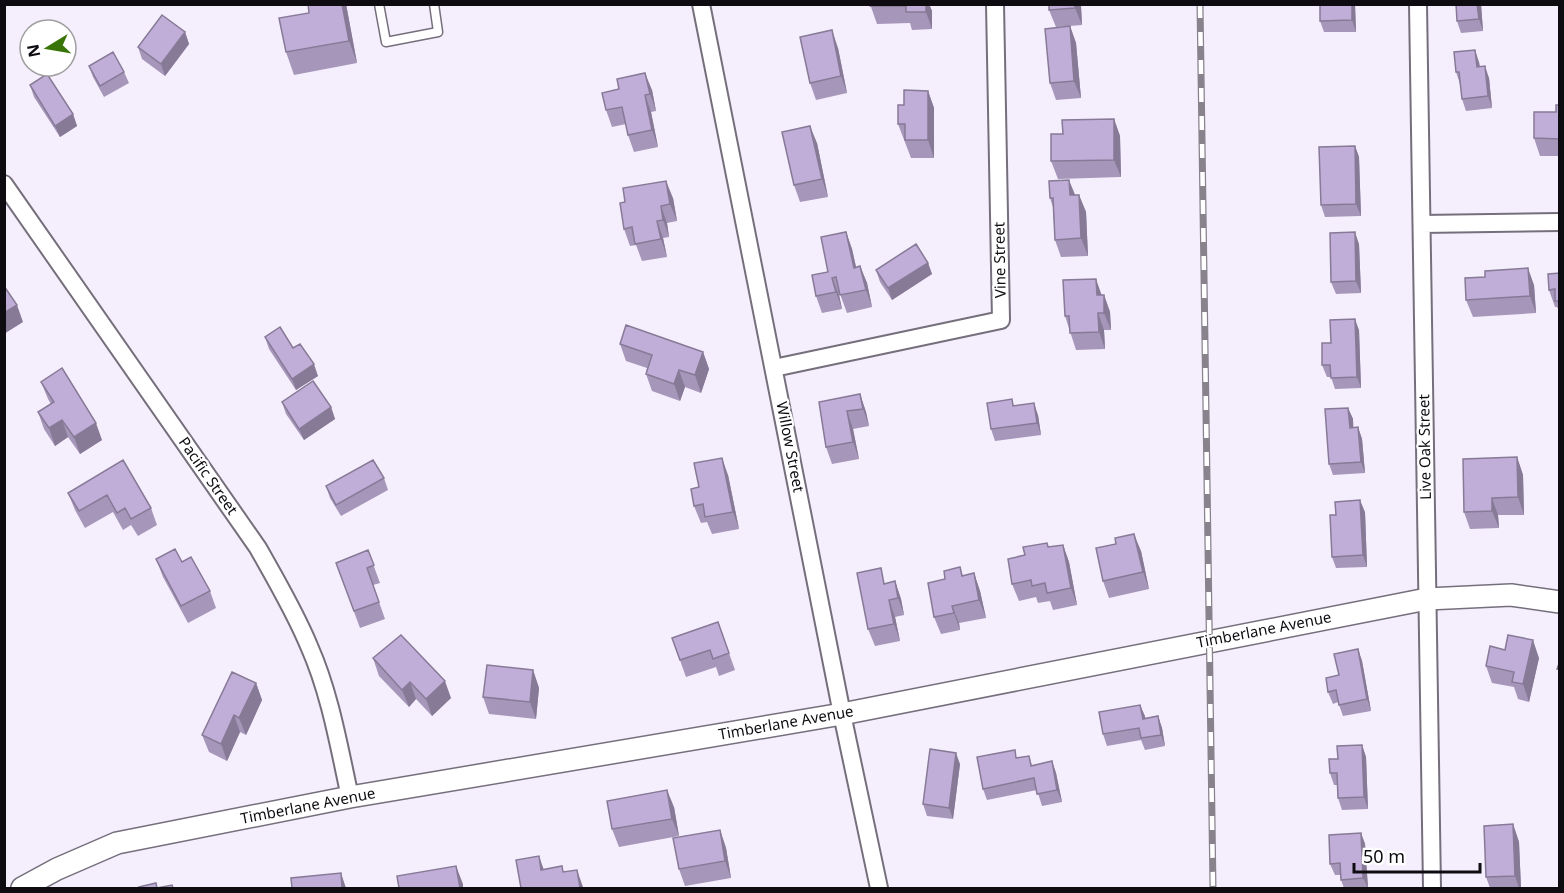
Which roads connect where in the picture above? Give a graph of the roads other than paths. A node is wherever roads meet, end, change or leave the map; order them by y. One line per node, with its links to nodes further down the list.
1 (379, 4): 2 (lane)
2 (434, 4)
3 (701, 4): 9 (street, Willow Street)
4 (995, 4): 9 (street, Vine Street)
5 (1418, 4): 8 (street, Live Oak Street)
6 (4, 184): 13 (street, Pacific Street)
7 (1560, 222): 8 (street)
8 (1422, 224): 10 (street, Live Oak Street)
9 (774, 368): 12 (street, Willow Street)
10 (1427, 599): 11 (street, Timberlane Avenue); 12 (street, Timberlane Avenue); 16 (street, Live Oak Street)
11 (1560, 602)
12 (842, 714): 13 (street, Timberlane Avenue); 15 (street, Willow Street)
13 (350, 797): 14 (street, Timberlane Avenue)
14 (22, 888)
15 (879, 888)
16 (1432, 888)

